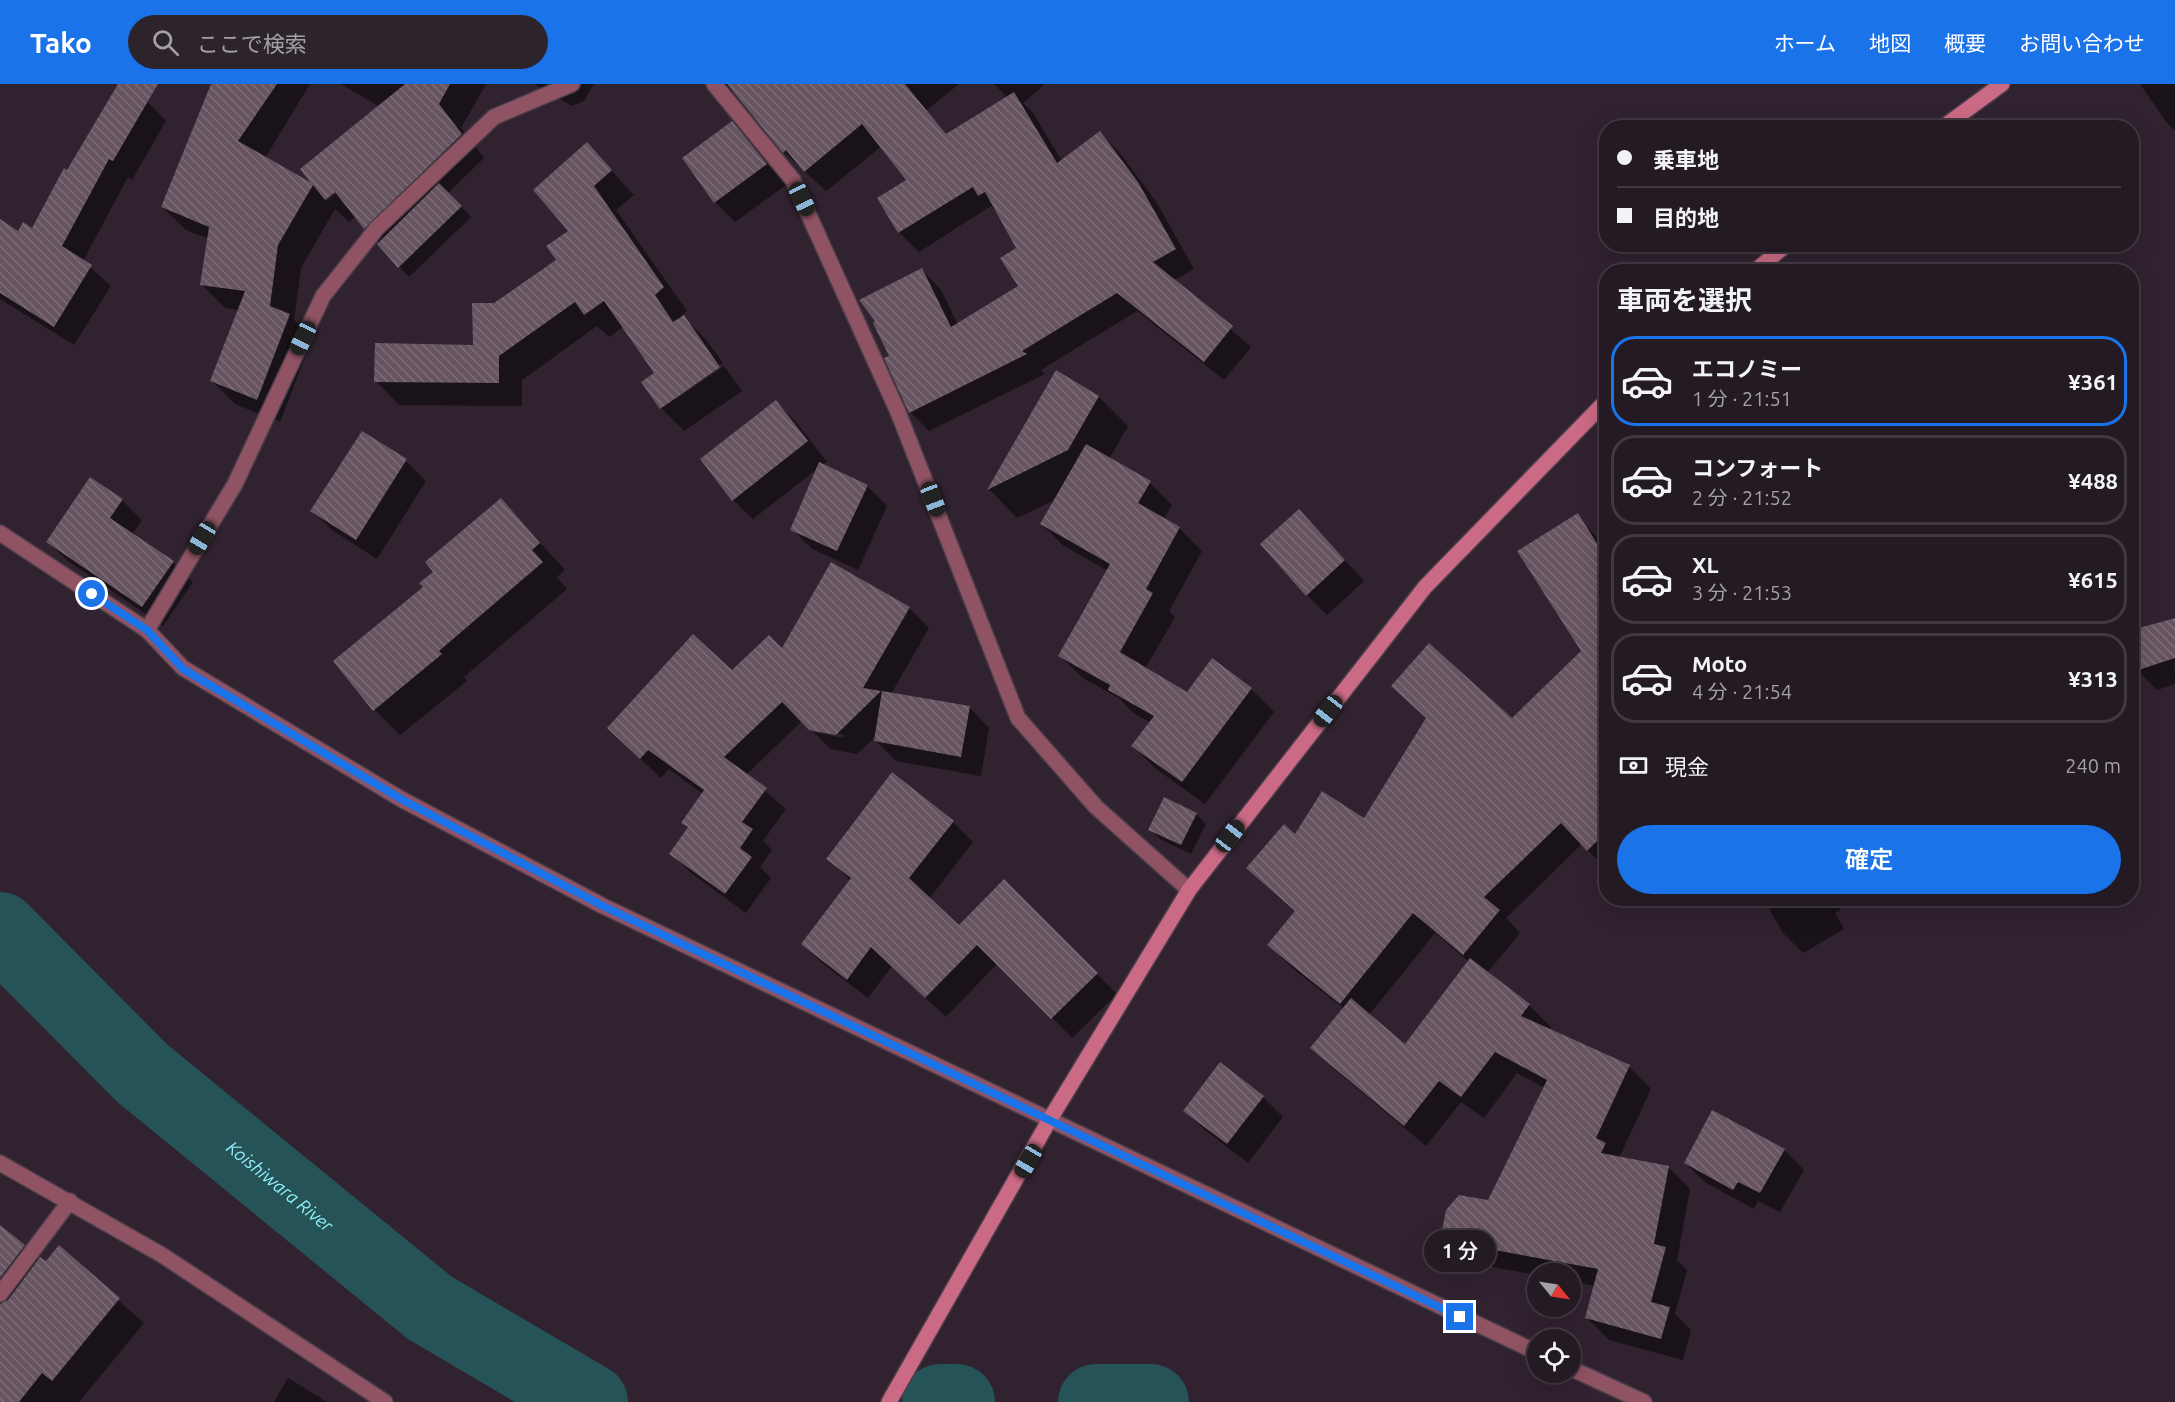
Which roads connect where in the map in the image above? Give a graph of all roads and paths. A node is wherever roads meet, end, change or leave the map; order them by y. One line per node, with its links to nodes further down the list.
1 (572, 84): 9 (street)
2 (714, 84): 10 (street)
3 (2002, 84): 4 (street)
4 (1953, 120)
5 (1777, 252): 6 (street)
6 (1763, 264)
7 (1599, 408): 10 (street)
8 (0, 533): 9 (street)
9 (147, 630): 11 (street)
10 (1189, 890): 11 (street)
11 (1050, 1119): 15 (street); 18 (street)
12 (0, 1163): 13 (street)
13 (70, 1201): 14 (street); 17 (street)
14 (0, 1294)
15 (1527, 1348)
16 (1581, 1373): 19 (street)
17 (385, 1402)
18 (889, 1402)
19 (1644, 1402)

